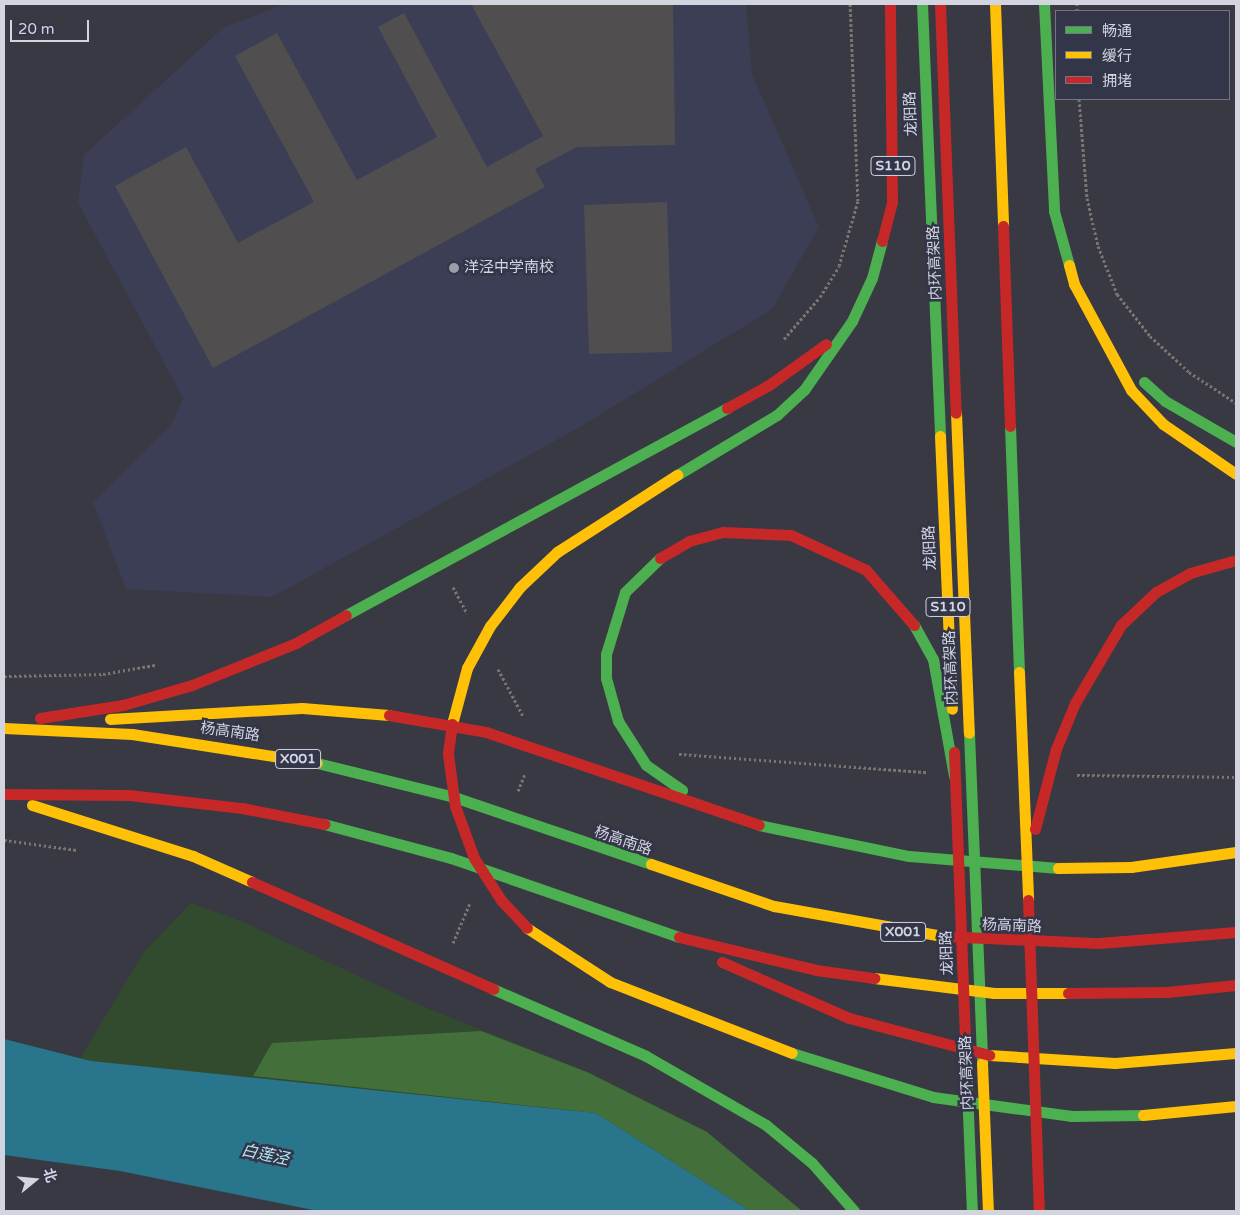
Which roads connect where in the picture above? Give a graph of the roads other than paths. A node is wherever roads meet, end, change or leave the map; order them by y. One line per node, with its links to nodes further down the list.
1 (890, 4): 8 (main road, S110)
2 (922, 4): 13 (main road, 龙阳路 / S110)
3 (940, 4): 26 (main road, 内环高架路)
4 (995, 4): 27 (main road)
5 (1007, 4): 16 (main road)
6 (1044, 4): 7 (main road)
7 (1089, 316): 9 (main road); 10 (main road)
8 (852, 321): 12 (main road); 23 (main road)
9 (1236, 442)
10 (1236, 474)
11 (1236, 560): 16 (main road)
12 (4, 725): 17 (main road); 19 (main road, 杨高南路 / X001)
13 (955, 785): 17 (main road); 25 (main road, 龙阳路 / S110)
14 (4, 794): 20 (main road)
15 (4, 799): 24 (main road)
16 (1035, 829): 28 (main road)
17 (773, 830): 18 (main road)
18 (1236, 851)
19 (1236, 932)
20 (667, 934): 21 (main road); 22 (main road)
21 (1236, 985)
22 (1236, 1053)
23 (1236, 1106)
24 (854, 1211)
25 (972, 1211)
26 (988, 1211)
27 (1039, 1211)
28 (1050, 1211)

